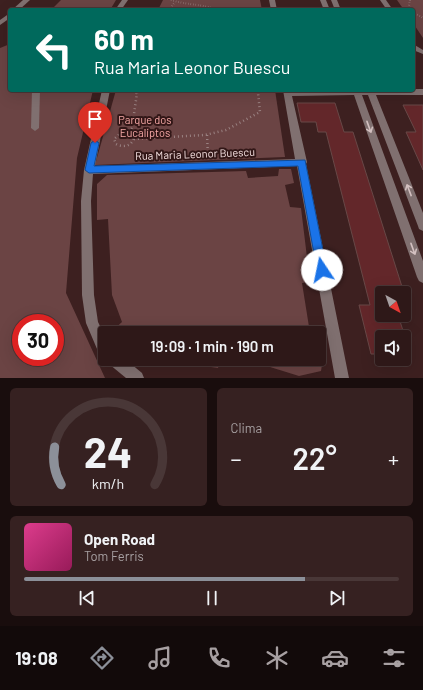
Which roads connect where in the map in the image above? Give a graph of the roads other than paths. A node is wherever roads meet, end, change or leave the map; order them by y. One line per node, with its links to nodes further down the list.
1 (27, 0): 2 (street)
2 (17, 8)
3 (8, 17): 4 (street)
4 (0, 23)
5 (36, 92): 10 (street)
6 (106, 92): 12 (street)
7 (288, 92): 11 (street)
8 (356, 92): 14 (street, one-way to 14)
9 (370, 92): 13 (street, one-way to 9)
10 (35, 128)
11 (302, 162): 12 (street, Rua Maria Leonor Buescu); 18 (street)
12 (89, 170): 15 (street)
13 (423, 226)
14 (423, 277)
15 (98, 336)
16 (122, 366): 17 (street)
17 (137, 378)
18 (342, 378)

